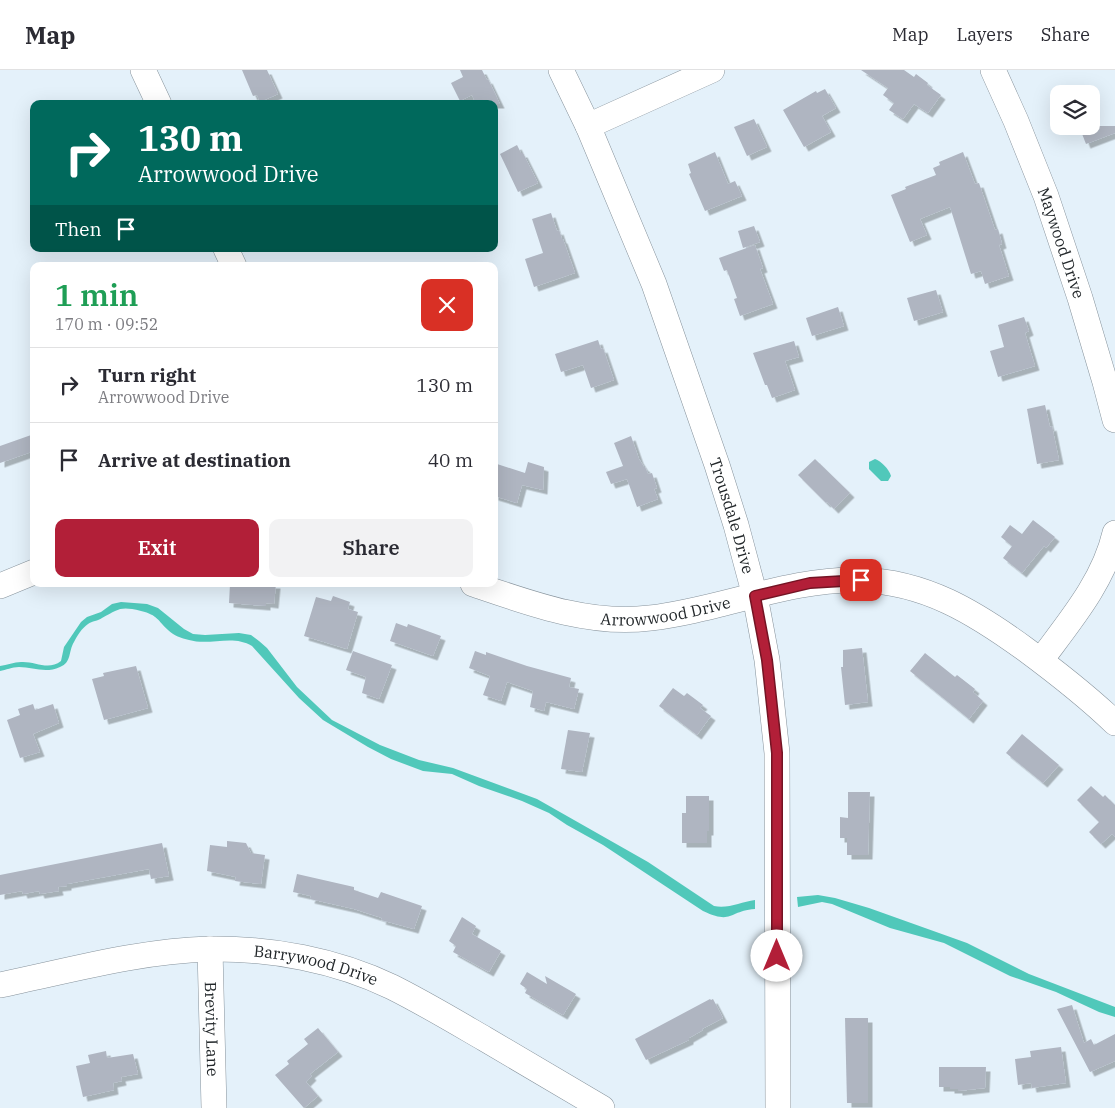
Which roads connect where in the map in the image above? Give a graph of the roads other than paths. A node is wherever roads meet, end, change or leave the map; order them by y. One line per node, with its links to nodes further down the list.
1 (143, 70): 5 (street)
2 (561, 70): 6 (street, Trousdale Drive)
3 (712, 70): 6 (street)
4 (993, 70): 7 (street, Maywood Drive)
5 (157, 100)
6 (588, 126): 12 (street, Trousdale Drive)
7 (1115, 420)
8 (1115, 533): 13 (street)
9 (30, 574): 10 (street)
10 (0, 586)
11 (483, 587): 12 (street, Arrowwood Drive)
12 (755, 596): 13 (street, Arrowwood Drive); 19 (street, Trousdale Drive)
13 (1041, 660): 14 (street, Arrowwood Drive)
14 (1115, 723)
15 (210, 949): 16 (street, Barrywood Drive); 17 (street, Brevity Lane); 18 (street, Barrywood Drive)
16 (0, 985)
17 (214, 1108)
18 (602, 1108)
19 (778, 1108)

